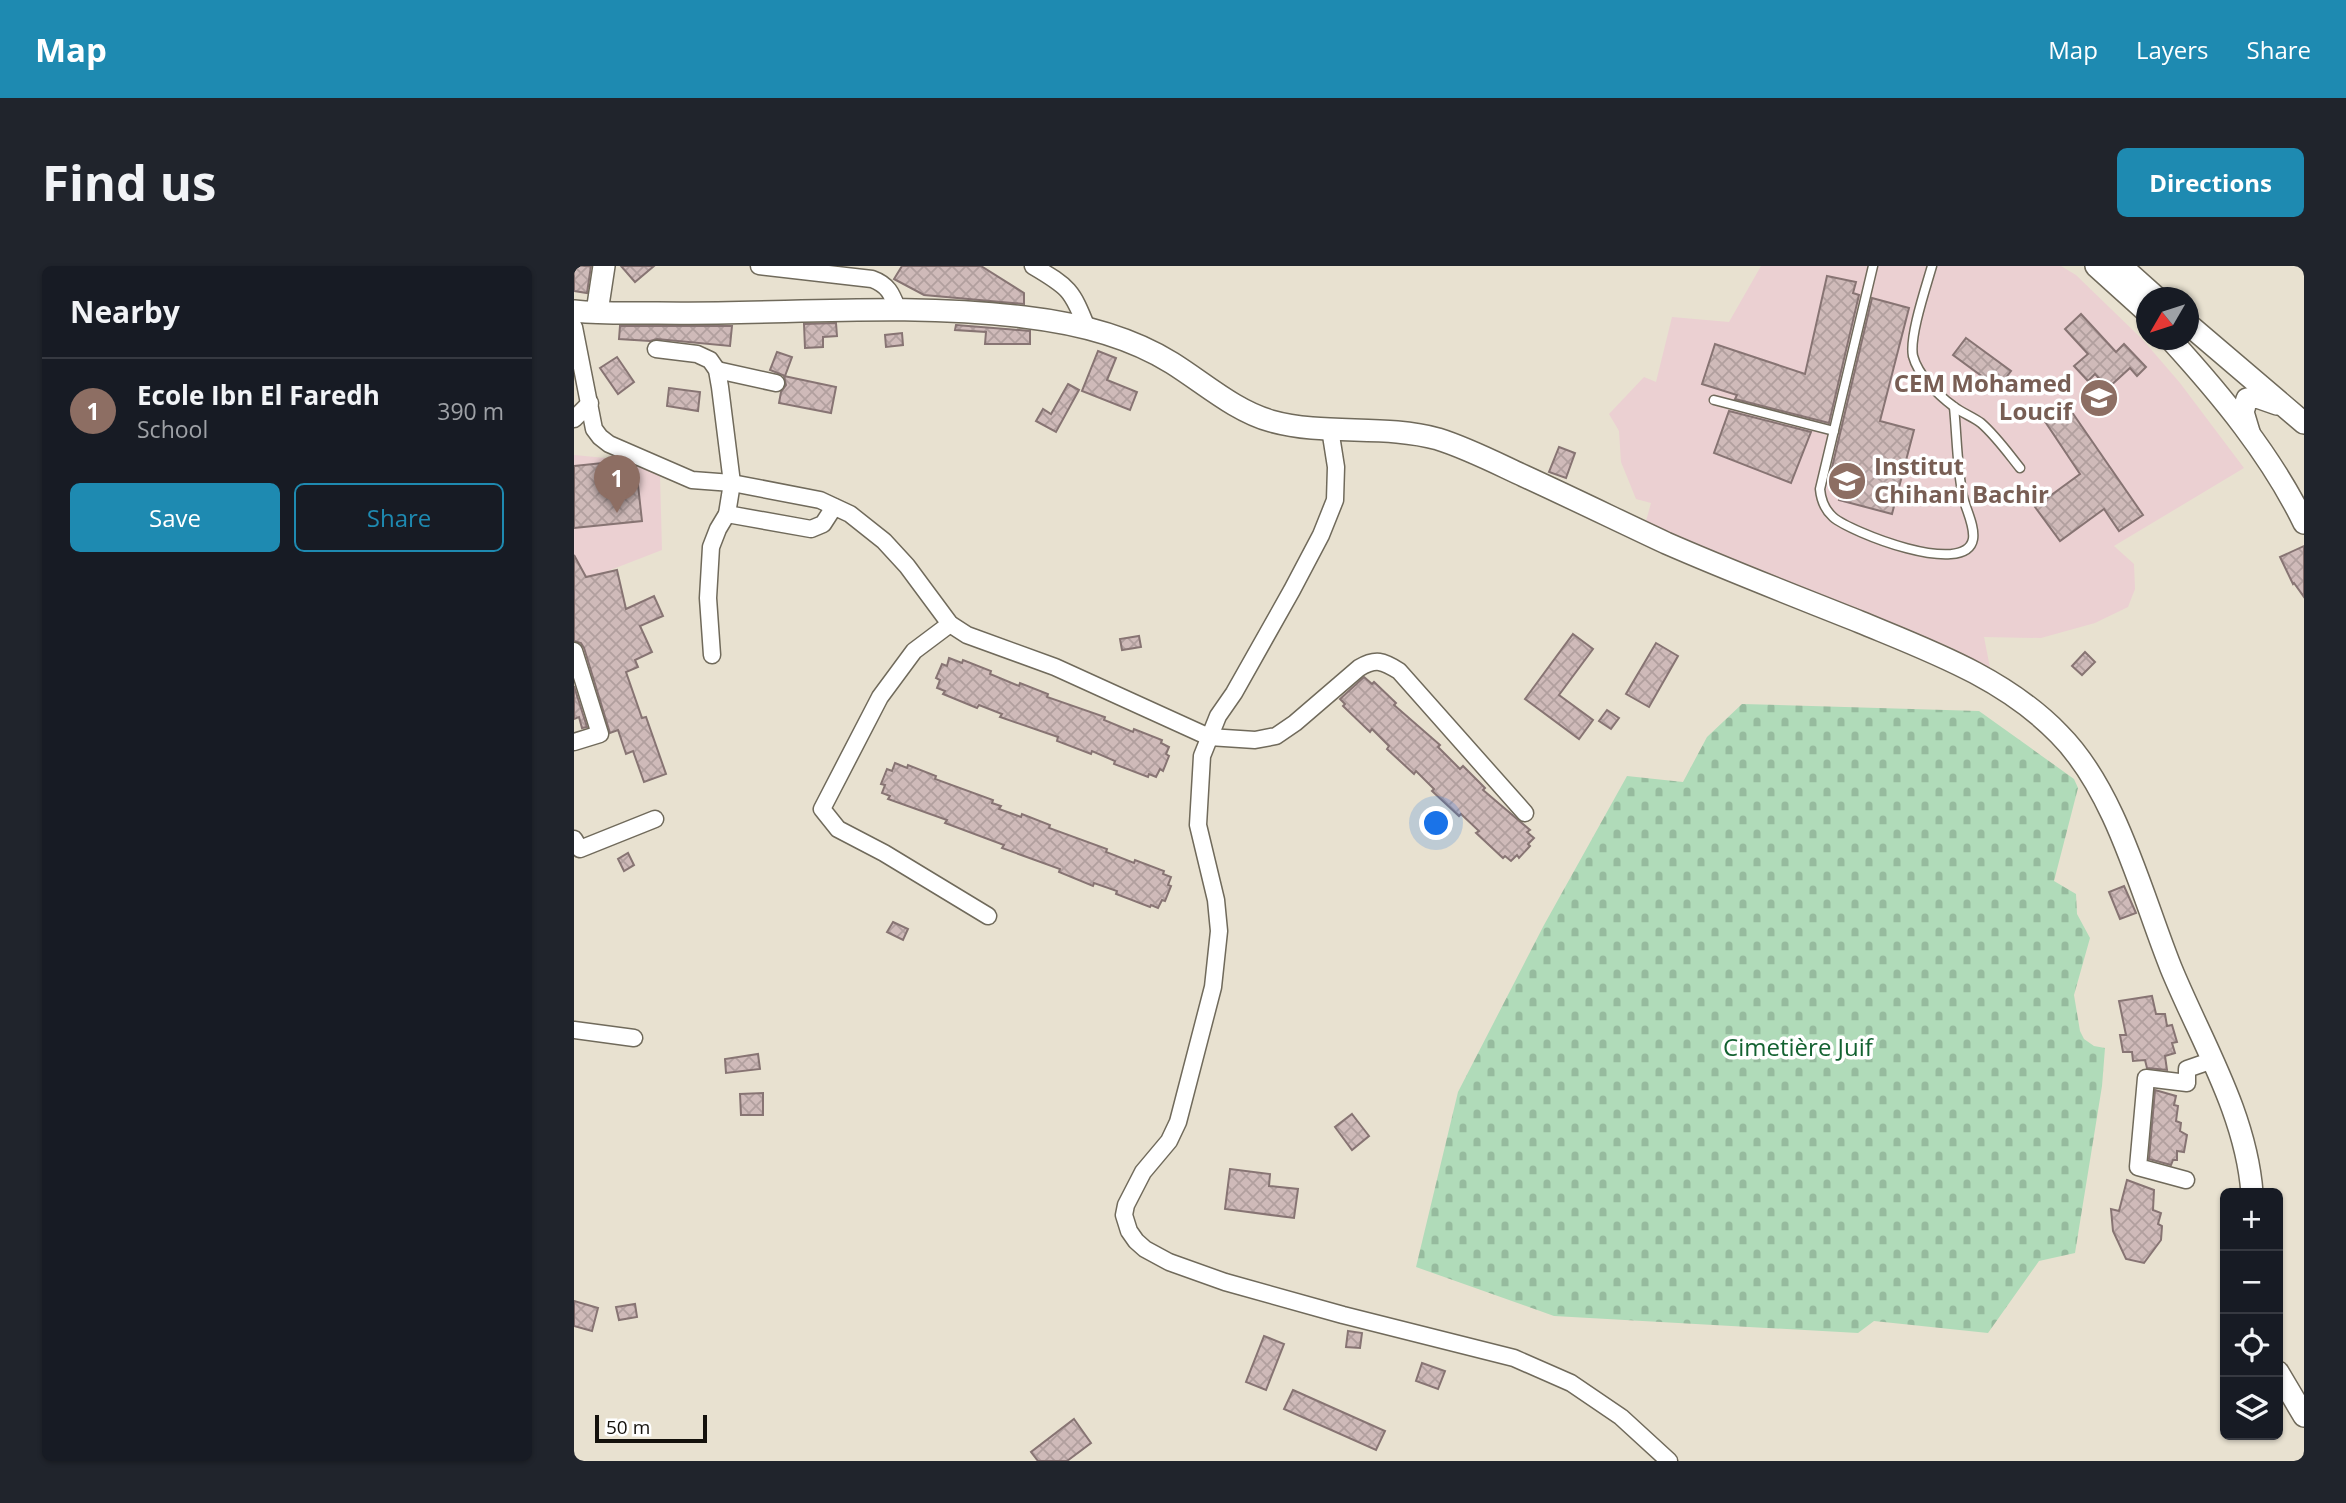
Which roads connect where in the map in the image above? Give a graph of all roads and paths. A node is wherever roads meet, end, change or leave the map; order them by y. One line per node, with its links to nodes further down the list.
1 (604, 266): 12 (main road)
2 (759, 266): 10 (street)
3 (1033, 266): 14 (street)
4 (1873, 266): 27 (lane)
5 (1932, 266): 22 (lane)
6 (2096, 266): 9 (main road)
7 (2124, 268): 8 (main road)
8 (2145, 287)
9 (2136, 302)
10 (898, 310): 12 (main road); 14 (main road)
11 (574, 311): 12 (main road)
12 (597, 312)
13 (574, 327): 21 (street)
14 (1087, 328): 26 (main road)
15 (2199, 334): 23 (main road)
16 (656, 349): 18 (street)
17 (2180, 350): 28 (main road)
18 (717, 370): 19 (street); 30 (street)
19 (776, 383)
20 (1714, 400): 27 (lane)
21 (590, 403): 24 (street); 30 (street)
22 (1954, 407): 27 (lane); 29 (lane)
23 (2285, 408): 25 (main road); 28 (main road)
24 (574, 419)
25 (2304, 423)
26 (1330, 429): 37 (street); 45 (main road)
27 (1834, 431)
28 (2250, 435): 33 (main road)
29 (2020, 468)
30 (732, 484): 31 (street); 32 (street)
31 (834, 507): 32 (street); 34 (street)
32 (727, 514): 36 (street)
33 (2304, 523)
34 (950, 624): 37 (street); 42 (street)
35 (574, 651): 38 (street)
36 (712, 655)
37 (1209, 737): 39 (street); 50 (street)
38 (574, 743)
39 (1525, 813)
40 (655, 819): 41 (street)
41 (574, 839)
42 (988, 916)
43 (574, 1030): 44 (street)
44 (634, 1038)
45 (2213, 1060): 46 (street); 47 (main road)
46 (2186, 1180)
47 (2252, 1188)
48 (2281, 1377): 49 (main road)
49 (2304, 1416)
50 (1669, 1461)

